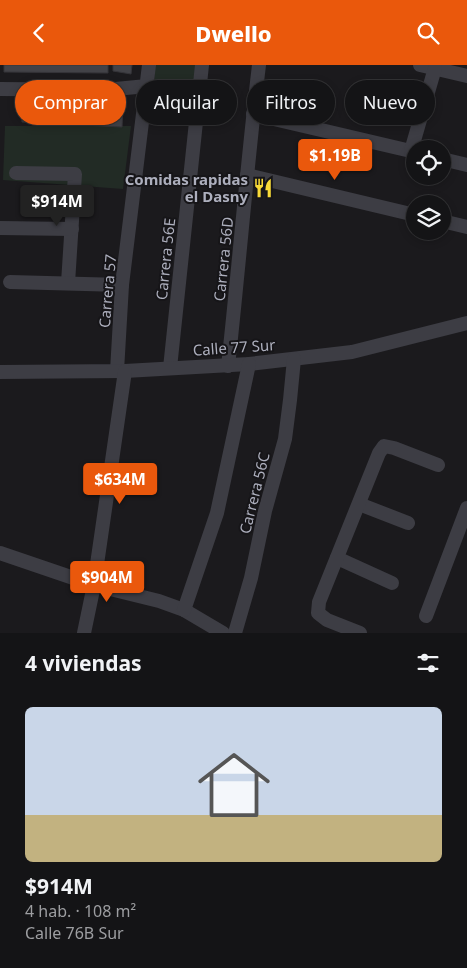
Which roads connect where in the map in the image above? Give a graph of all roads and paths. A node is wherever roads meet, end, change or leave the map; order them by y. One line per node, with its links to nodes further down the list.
1 (149, 65): 7 (street, Carrera 57)
2 (202, 65): 32 (street, Carrera 56E)
3 (259, 65): 8 (street, Carrera 56D)
4 (420, 65): 5 (street)
5 (434, 68): 6 (street); 14 (street)
6 (467, 76)
7 (148, 80)
8 (257, 80)
9 (136, 87): 10 (street)
10 (0, 89)
11 (142, 125): 27 (street, Carrera 57)
12 (252, 125): 19 (street, Carrera 56D)
13 (301, 125): 15 (street)
14 (416, 140)
15 (406, 149)
16 (451, 161): 17 (street)
17 (467, 165)
18 (16, 173): 24 (street)
19 (247, 175): 20 (street); 31 (street, Carrera 56D)
20 (406, 213)
21 (451, 223): 22 (street)
22 (467, 227)
23 (0, 228): 24 (street)
24 (72, 229): 26 (street)
25 (10, 282): 26 (street)
26 (68, 283): 27 (street)
27 (122, 285): 33 (street, Carrera 57)
28 (467, 323): 29 (street, Calle 77 Sur)
29 (294, 359): 30 (street, Calle 77 Sur); 47 (street, Carrera 56C)
30 (249, 364): 31 (street, Calle 77 Sur); 43 (street)
31 (228, 366): 32 (street, Calle 77 Sur)
32 (170, 368): 33 (street, Calle 77 Sur)
33 (121, 371): 34 (street, Calle 77 Sur); 42 (street, Carrera 57)
34 (0, 372)
35 (438, 465): 36 (street)
36 (359, 504): 38 (street); 40 (street)
37 (467, 508): 44 (street)
38 (408, 523)
39 (0, 553): 42 (street)
40 (337, 558): 41 (street); 48 (street)
41 (392, 583)
42 (94, 585): 43 (street); 45 (street, Carrera 57)
43 (184, 610): 46 (street)
44 (426, 616)
45 (84, 633)
46 (223, 633)
47 (235, 633)
48 (360, 633)

